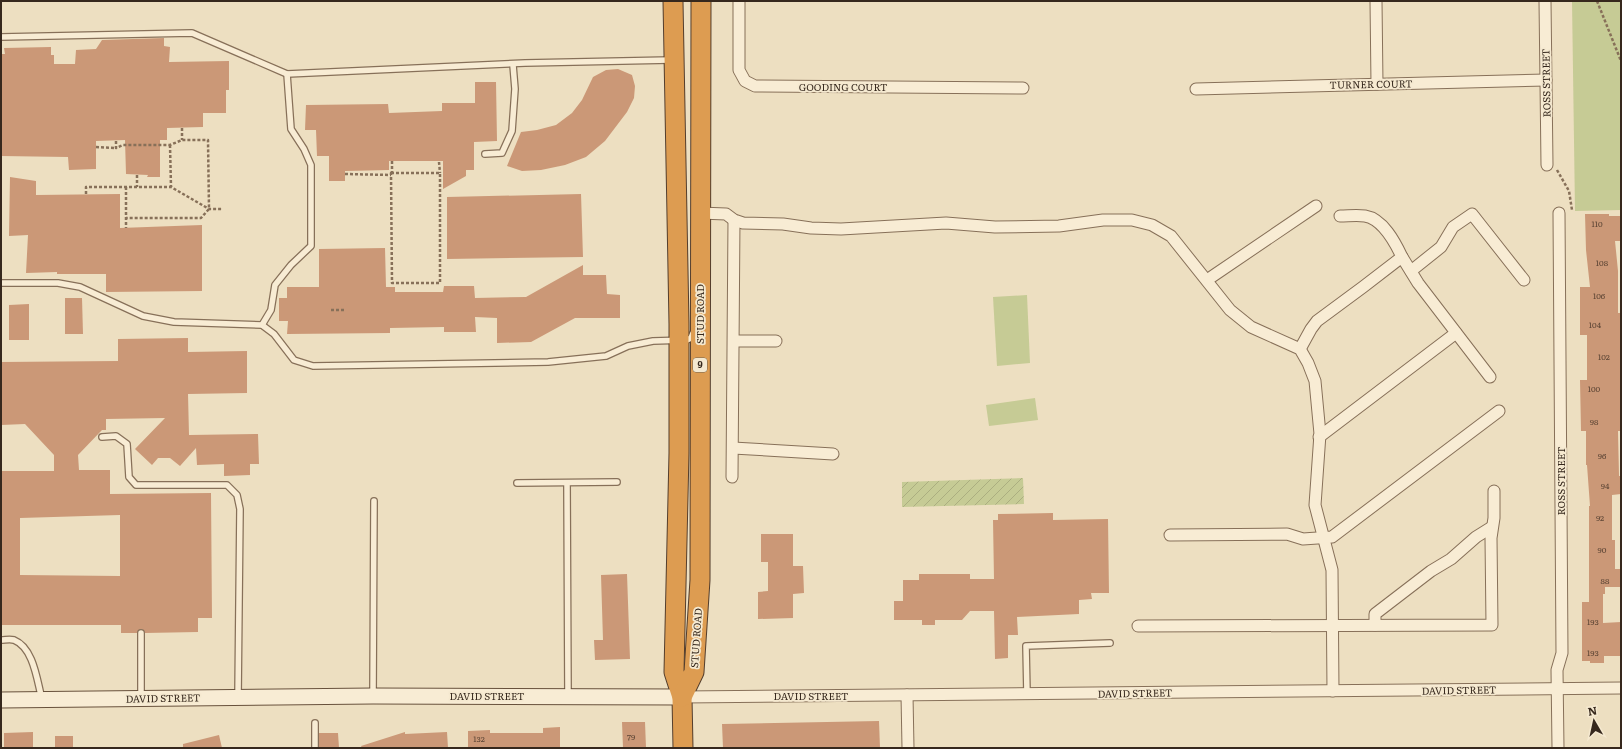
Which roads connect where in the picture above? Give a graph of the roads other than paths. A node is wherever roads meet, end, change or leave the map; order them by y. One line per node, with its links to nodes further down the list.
1 (673, 1): 7 (highway, STUD ROAD / 9)
2 (701, 1): 20 (highway, STUD ROAD / 9)
3 (739, 1): 12 (street, GOODING COURT)
4 (1376, 1): 11 (street)
5 (1545, 1): 10 (street, ROSS STREET)
6 (1, 37): 9 (lane)
7 (674, 60): 8 (lane); 29 (highway, STUD ROAD / 9)
8 (514, 65): 9 (lane); 14 (lane)
9 (287, 74): 26 (lane)
10 (1546, 80): 11 (street, TURNER COURT); 15 (street, ROSS STREET)
11 (1377, 84): 13 (street, TURNER COURT)
12 (1023, 88)
13 (1196, 89)
14 (485, 154)
15 (1547, 165)
16 (1316, 206): 23 (street)
17 (1559, 213): 55 (street, ROSS STREET)
18 (1340, 216): 21 (street)
19 (734, 220): 20 (street); 23 (street); 30 (street)
20 (699, 228): 61 (highway, STUD ROAD / 9)
21 (1402, 257): 22 (street); 32 (street)
22 (1411, 271): 24 (street); 28 (street)
23 (1207, 280): 32 (street)
24 (1524, 280)
25 (1, 283): 26 (lane)
26 (262, 325): 29 (lane)
27 (693, 328): 29 (lane)
28 (1456, 333): 33 (street); 36 (street)
29 (679, 340): 61 (highway, STUD ROAD / 9)
30 (734, 341): 31 (street); 37 (street)
31 (776, 341)
32 (1300, 349): 36 (street)
33 (1490, 377)
34 (1499, 411): 47 (street)
35 (102, 437): 62 (lane)
36 (1319, 438): 47 (street)
37 (733, 448): 38 (street); 39 (street)
38 (833, 454)
39 (732, 478)
40 (617, 482): 41 (lane)
41 (567, 483): 42 (lane); 60 (lane)
42 (517, 484)
43 (1494, 491): 45 (street)
44 (374, 501): 59 (lane)
45 (1492, 527): 49 (street); 49 (street)
46 (1170, 535): 47 (street)
47 (1324, 538): 48 (street)
48 (1332, 625): 49 (street); 50 (street); 56 (street)
49 (1374, 625)
50 (1138, 626)
51 (141, 633): 63 (lane)
52 (1, 640): 65 (lane)
53 (1110, 642): 57 (lane)
54 (1621, 688): 55 (street, DAVID STREET)
55 (1558, 689): 56 (street, DAVID STREET); 70 (street, ROSS STREET)
56 (1333, 691): 57 (street, DAVID STREET)
57 (1027, 694): 58 (street, DAVID STREET)
58 (907, 695): 61 (street, DAVID STREET); 69 (street)
59 (373, 696): 60 (main road, DAVID STREET); 62 (main road, DAVID STREET)
60 (568, 696): 61 (main road, DAVID STREET)
61 (682, 697): 68 (highway, STUD ROAD / 9)
62 (238, 698): 63 (main road, DAVID STREET)
63 (141, 699): 65 (main road, DAVID STREET)
64 (1, 700): 65 (main road, DAVID STREET)
65 (42, 700)
66 (315, 723): 67 (lane)
67 (315, 748)
68 (683, 748)
69 (908, 748)
70 (1558, 748)

